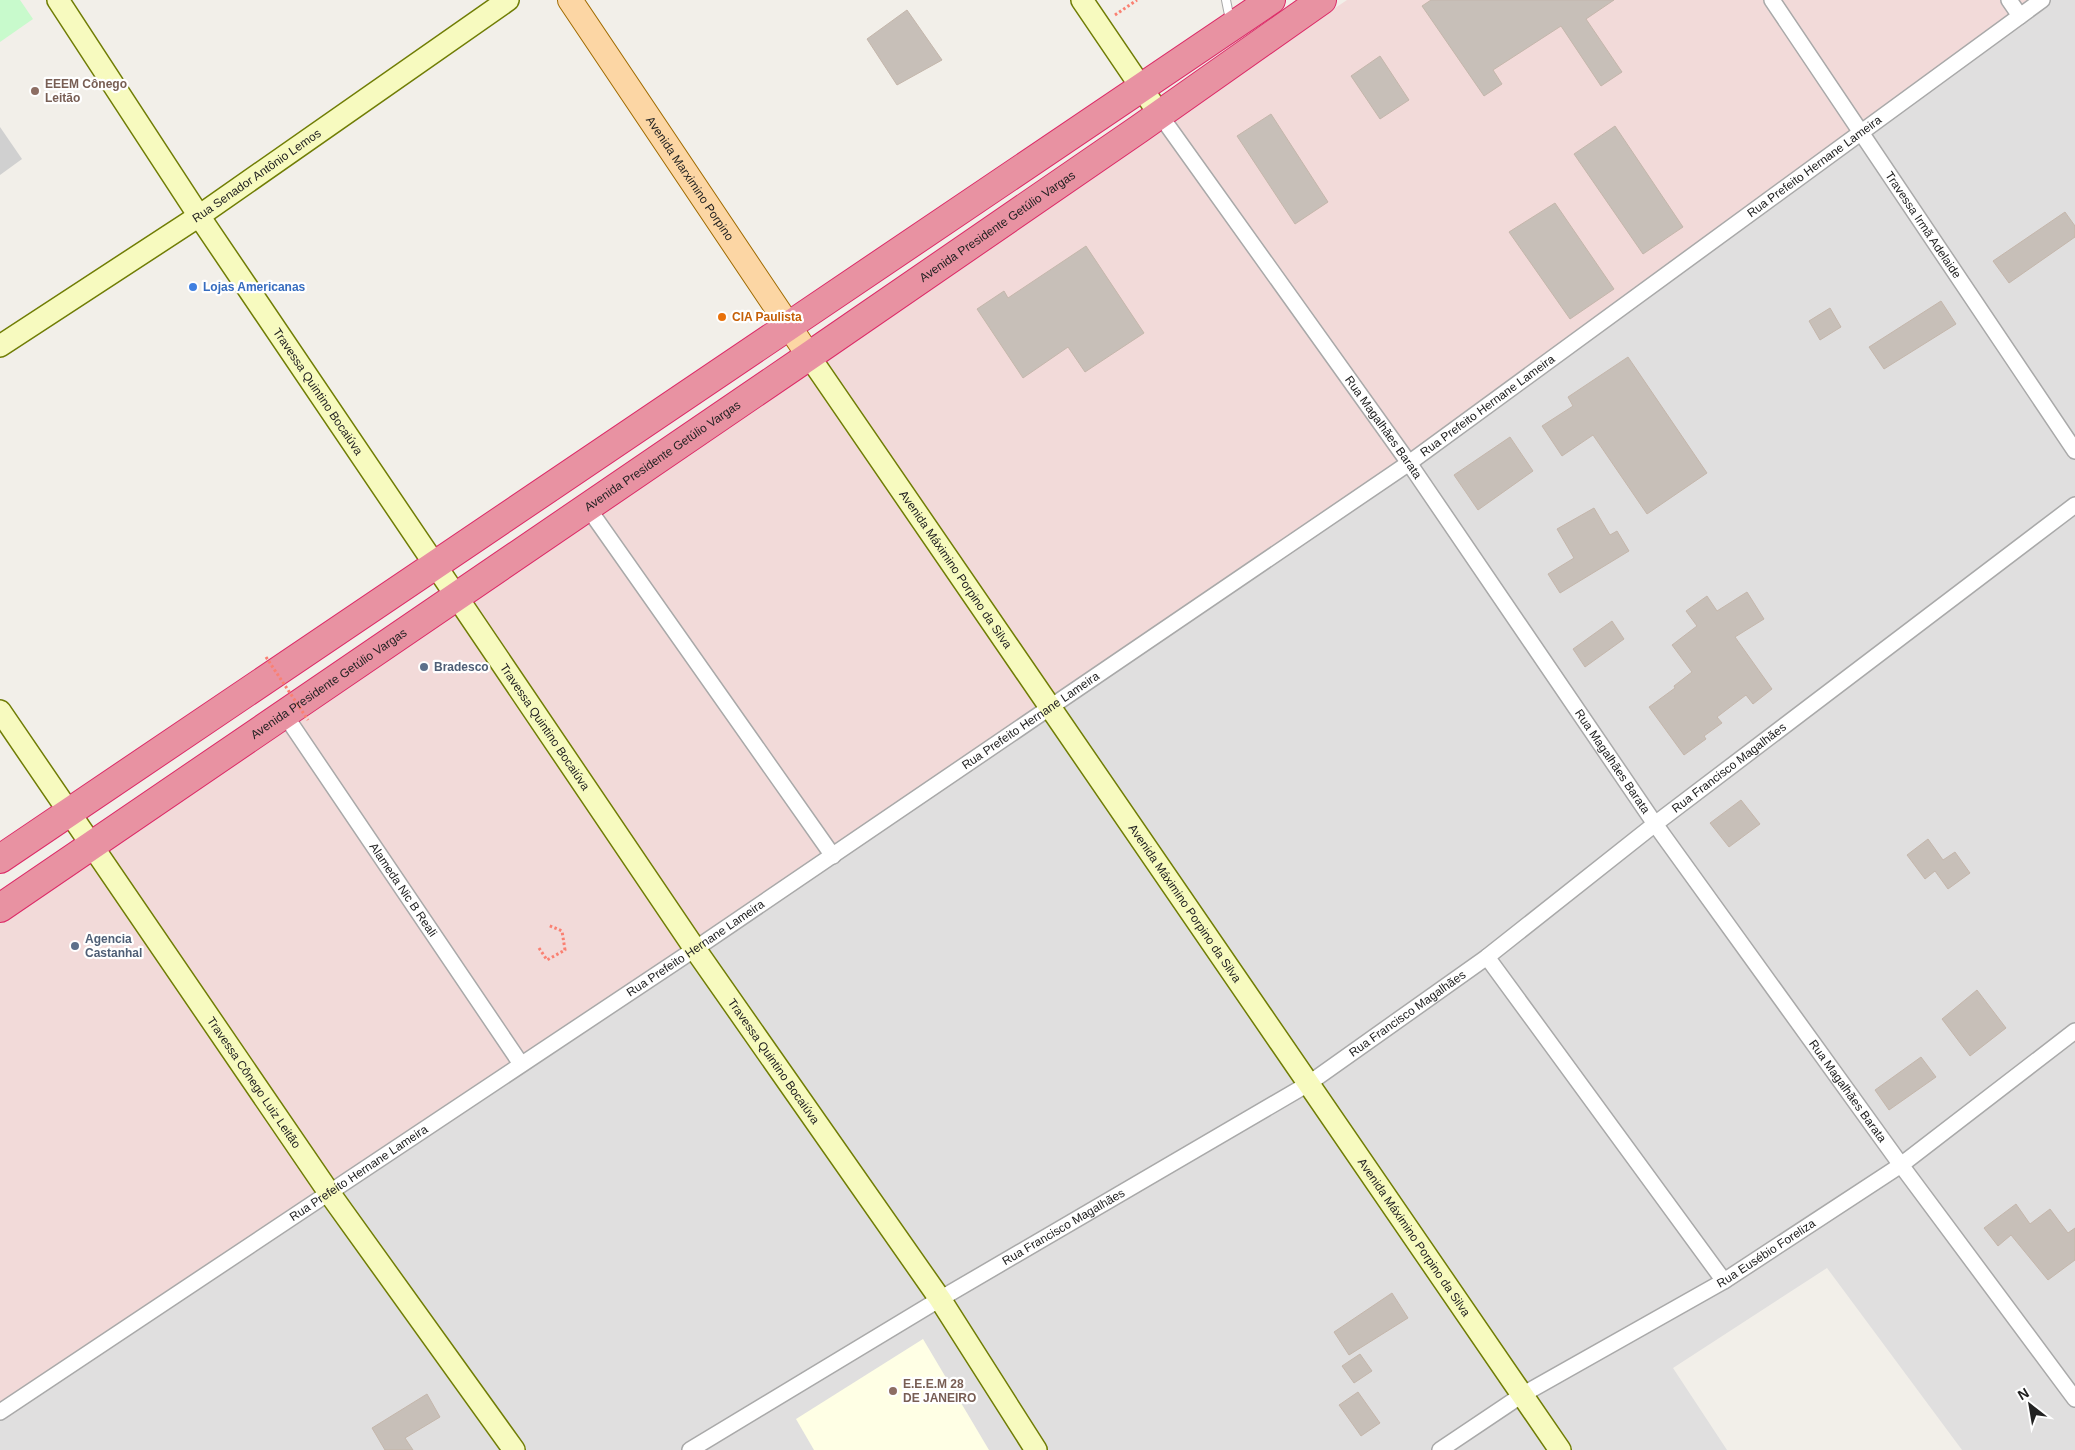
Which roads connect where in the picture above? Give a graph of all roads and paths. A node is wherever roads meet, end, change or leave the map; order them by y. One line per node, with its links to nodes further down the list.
1 (58, 0): 18 (street, Travessa Quintino Bocaiúva)
2 (508, 0): 18 (street, Rua Senador Antônio Lemos)
3 (570, 0): 19 (main road, Avenida Marximino Porpino)
4 (1082, 0): 13 (street)
5 (1137, 0): 13 (path)
6 (1226, 0): 14 (lane)
7 (1271, 0): 14 (highway)
8 (1772, 0): 17 (street, Travessa Irmã Adelaide)
9 (2009, 0): 12 (street)
10 (2042, 0): 12 (street, Rua Prefeito Hernane Lameira)
11 (1316, 2): 16 (highway, Avenida Presidente Getúlio Vargas)
12 (2020, 16): 17 (street, Rua Prefeito Hernane Lameira)
13 (1099, 26): 15 (street)
14 (1231, 27): 15 (highway)
15 (1142, 88): 16 (street); 19 (highway)
16 (1160, 115): 21 (highway, Avenida Presidente Getúlio Vargas); 23 (street, Rua Magalhães Barata)
17 (1861, 132): 22 (street, Travessa Irmã Adelaide); 23 (street, Rua Prefeito Hernane Lameira)
18 (199, 216): 20 (street, Rua Senador Antônio Lemos); 26 (street, Travessa Quintino Bocaiúva)
19 (788, 326): 21 (main road, Avenida Marximino Porpino); 26 (highway)
20 (2, 341)
21 (809, 356): 25 (highway, Avenida Presidente Getúlio Vargas); 29 (street, Avenida Máximino Porpino da Silva)
22 (2075, 451)
23 (1409, 463): 29 (street, Rua Prefeito Hernane Lameira); 33 (street, Rua Magalhães Barata)
24 (2075, 505): 33 (street, Rua Francisco Magalhães)
25 (588, 508): 27 (highway, Avenida Presidente Getúlio Vargas); 35 (street)
26 (435, 565): 27 (street, Travessa Quintino Bocaiúva); 32 (highway)
27 (457, 597): 31 (highway, Avenida Presidente Getúlio Vargas); 40 (street, Travessa Quintino Bocaiúva)
28 (266, 657): 31 (path, bridge)
29 (1052, 707): 35 (street, Rua Prefeito Hernane Lameira); 44 (street, Avenida Máximino Porpino da Silva)
30 (0, 711): 32 (street, Travessa Cônego Luiz Leitão)
31 (297, 718): 34 (highway, Avenida Presidente Getúlio Vargas); 43 (street, Alameda Nic B Reali)
32 (69, 812): 34 (street, Travessa Cônego Luiz Leitão); 36 (highway)
33 (1655, 824): 41 (street, Rua Francisco Magalhães); 45 (street, Rua Magalhães Barata)
34 (92, 846): 37 (highway, Avenida Presidente Getúlio Vargas); 46 (street, Travessa Cônego Luiz Leitão)
35 (833, 856): 40 (street, Rua Prefeito Hernane Lameira)
36 (0, 859)
37 (0, 908)
38 (548, 925): 39 (path)
39 (539, 948)
40 (695, 949): 43 (street, Rua Prefeito Hernane Lameira); 48 (street, Travessa Quintino Bocaiúva)
41 (1487, 957): 44 (street, Rua Francisco Magalhães); 47 (street)
42 (2075, 1031): 45 (street, Rua Eusébio Foreliza)
43 (521, 1064): 46 (street, Rua Prefeito Hernane Lameira)
44 (1308, 1084): 48 (street, Rua Francisco Magalhães); 49 (street, Avenida Máximino Porpino da Silva)
45 (1902, 1164): 47 (street, Rua Eusébio Foreliza); 50 (street, Rua Magalhães Barata)
46 (330, 1194): 51 (street, Rua Prefeito Hernane Lameira); 52 (street, Travessa Cônego Luiz Leitão)
47 (1724, 1280): 49 (street, Rua Eusébio Foreliza)
48 (940, 1299): 53 (street, Rua Francisco Magalhães); 54 (street, Travessa Quintino Bocaiúva)
49 (1522, 1395): 55 (street, Rua Eusébio Foreliza); 56 (street, Avenida Máximino Porpino da Silva)
50 (2075, 1399)
51 (0, 1412)
52 (514, 1450)
53 (690, 1450)
54 (1036, 1450)
55 (1440, 1450)
56 (1560, 1450)

